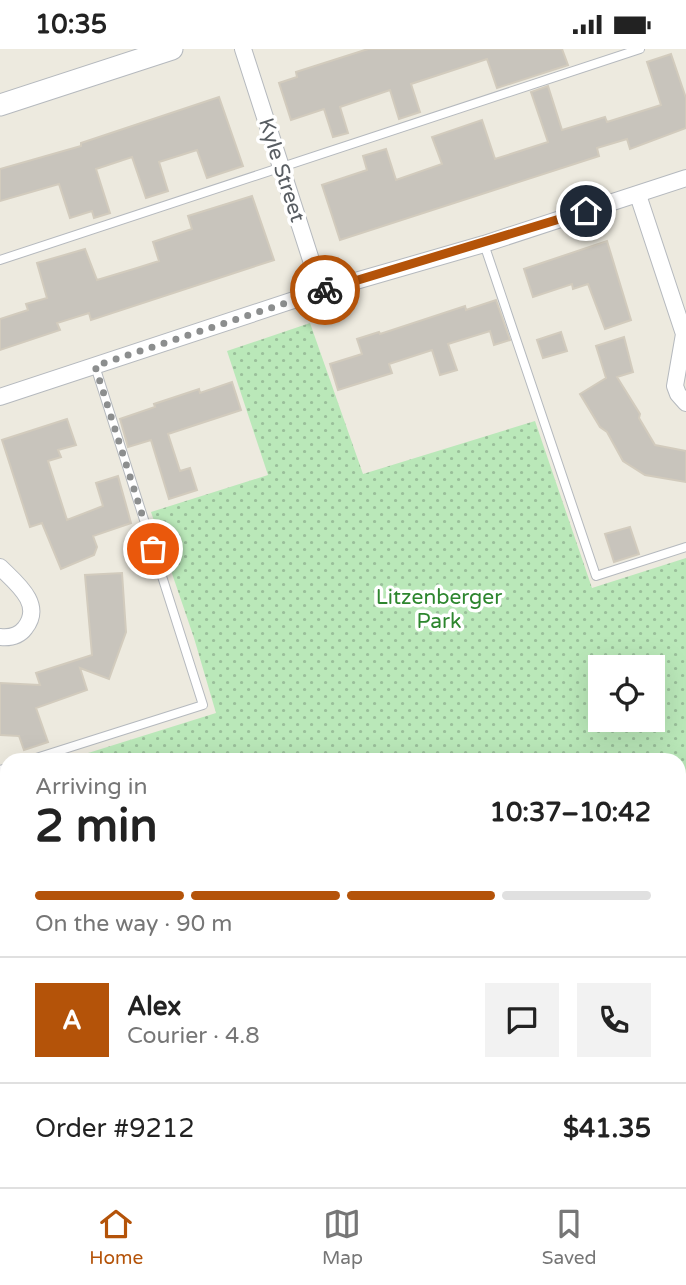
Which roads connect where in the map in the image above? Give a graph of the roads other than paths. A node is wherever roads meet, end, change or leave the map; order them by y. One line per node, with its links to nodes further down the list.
1 (172, 49): 4 (street)
2 (243, 49): 5 (street, Kyle Street)
3 (640, 49): 5 (lane)
4 (0, 105)
5 (281, 167): 9 (lane); 10 (street, Kyle Street)
6 (686, 179): 7 (street)
7 (638, 195): 8 (street); 11 (street)
8 (484, 244): 10 (street); 15 (lane)
9 (0, 260)
10 (321, 291): 12 (street)
11 (685, 335): 14 (street)
12 (95, 366): 13 (street); 18 (lane)
13 (0, 397)
14 (686, 403)
15 (686, 547)
16 (0, 567): 17 (street)
17 (0, 637)
18 (52, 753)

